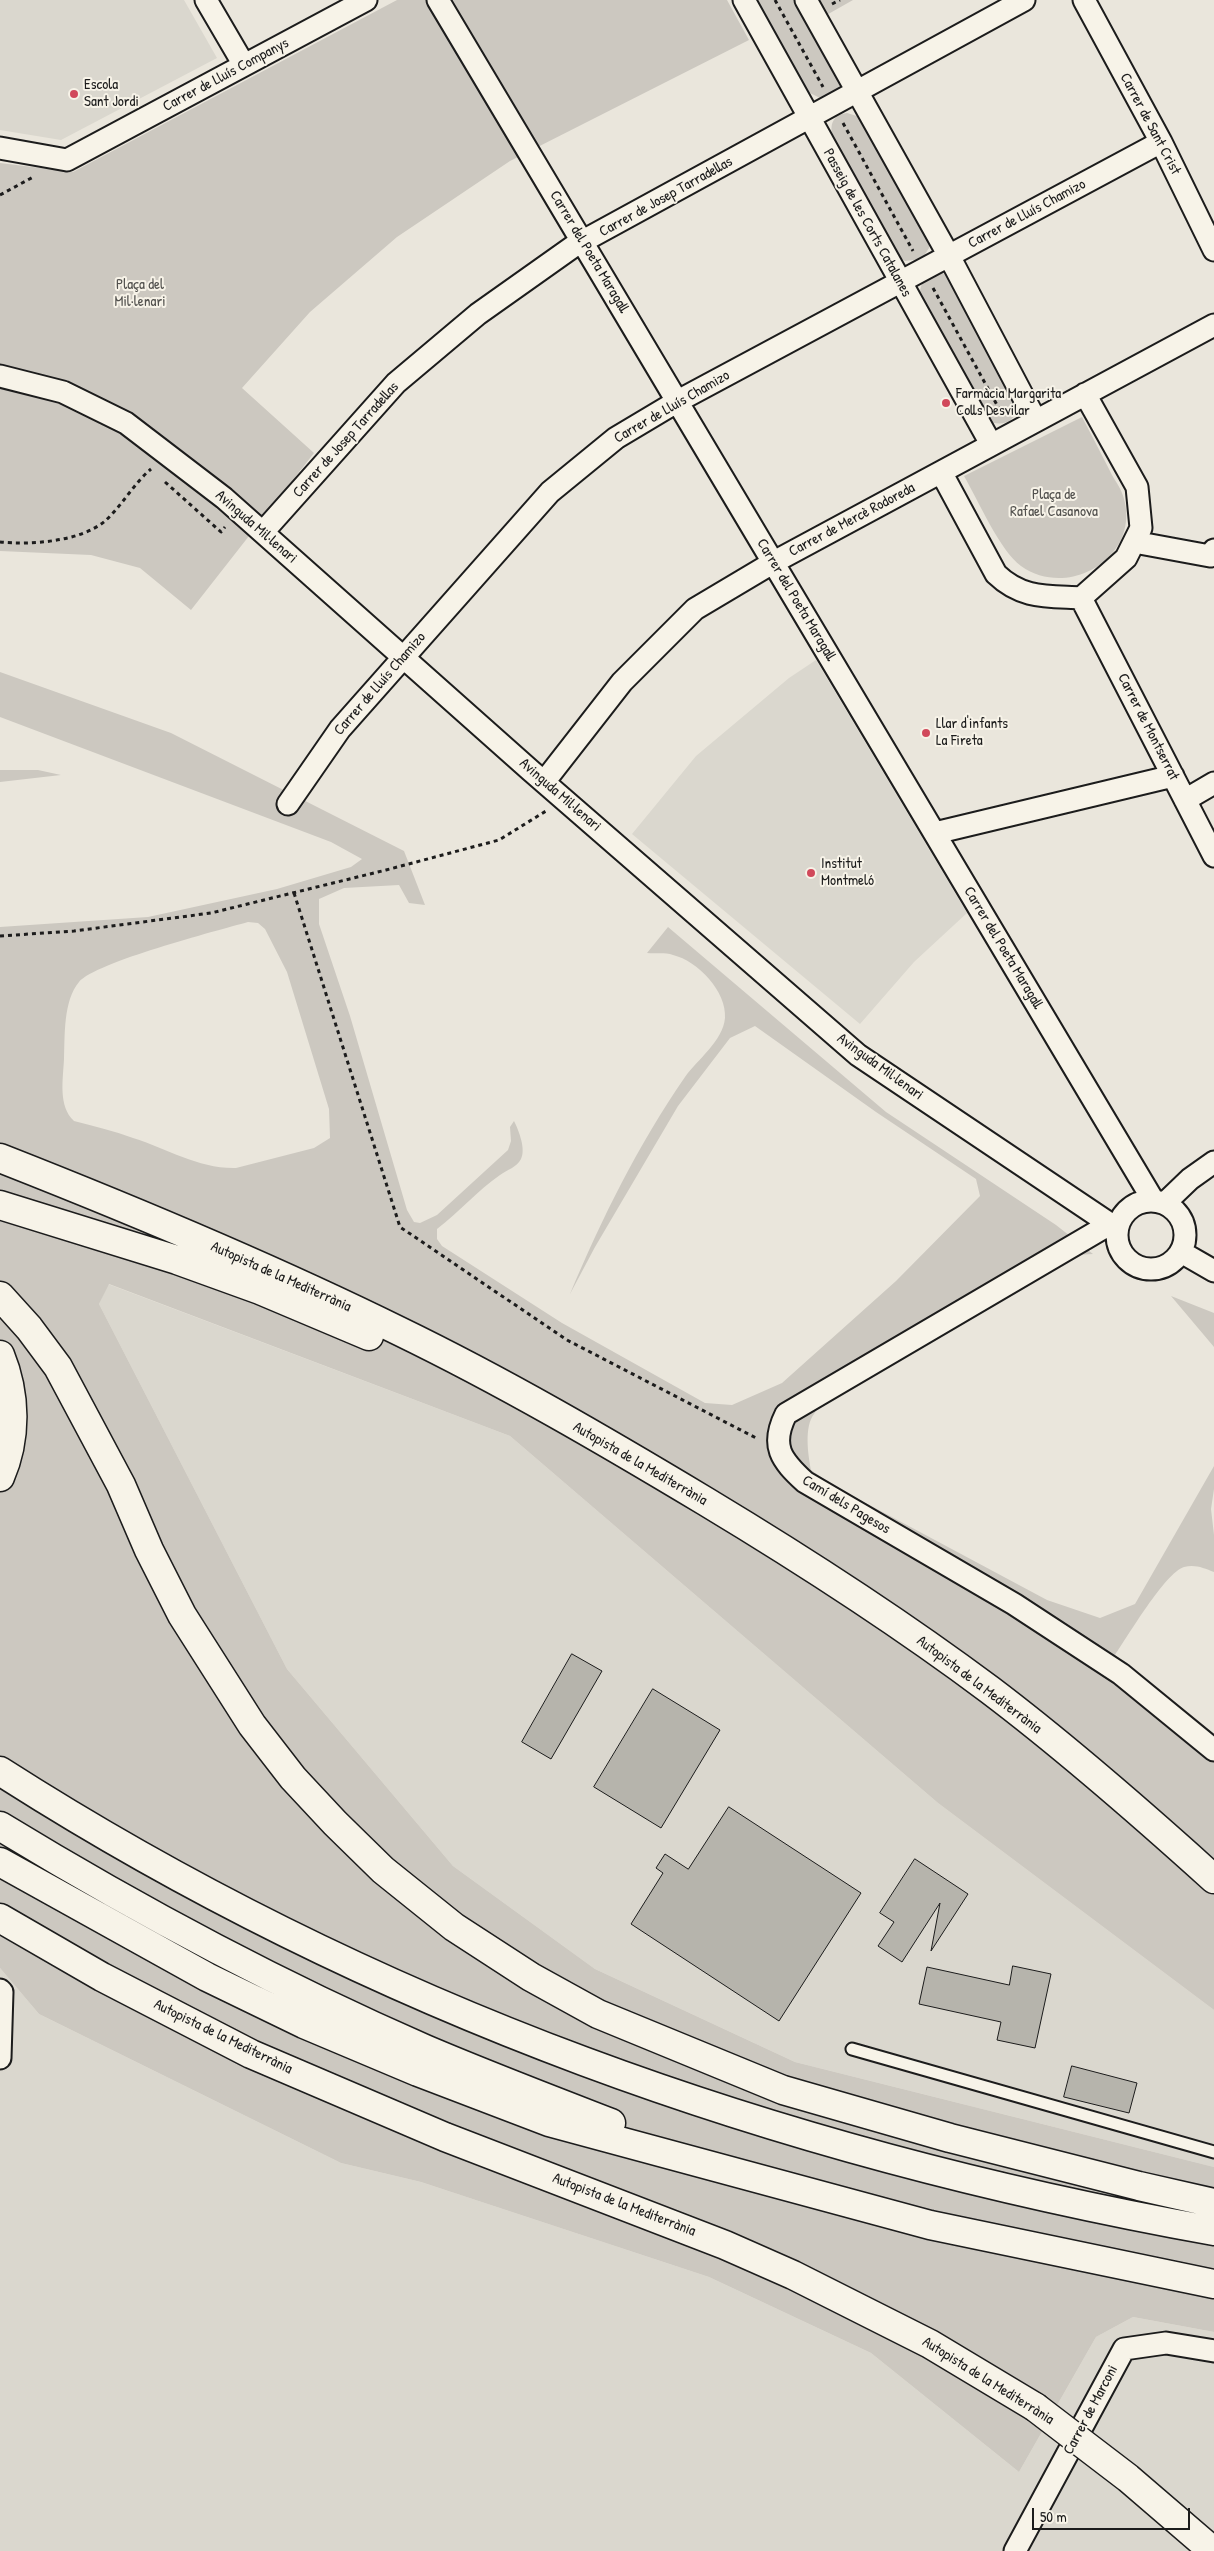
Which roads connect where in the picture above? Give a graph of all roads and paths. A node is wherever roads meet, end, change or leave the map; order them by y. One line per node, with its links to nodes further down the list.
1 (206, 0): 9 (street)
2 (366, 0): 9 (street, Carrer de Lluís Companys)
3 (438, 0): 17 (street, Carrer del Poeta Maragall)
4 (744, 0): 12 (street, Passeig de les Corts Catalanes)
5 (775, 0): 11 (path)
6 (806, 0): 10 (street)
7 (1024, 0): 10 (street, Carrer de Josep Tarradellas)
8 (1084, 0): 13 (street, Carrer de Sant Crist)
9 (244, 66): 14 (street, Carrer de Lluís Companys)
10 (857, 92): 11 (street, Carrer de Josep Tarradellas); 19 (street)
11 (833, 105): 12 (street, Carrer de Josep Tarradellas); 20 (path)
12 (809, 118): 17 (street, Carrer de Josep Tarradellas); 21 (street, Passeig de les Corts Catalanes)
13 (1161, 142): 18 (street, Carrer de Sant Crist); 19 (street, Carrer de Lluís Chamizo)
14 (0, 148)
15 (27, 180): 16 (path)
16 (0, 195)
17 (582, 242): 25 (street, Carrer del Poeta Maragall); 31 (street, Carrer de Josep Tarradellas)
18 (1214, 250)
19 (949, 256): 20 (street, Carrer de Lluís Chamizo); 26 (street)
20 (923, 270): 21 (street, Carrer de Lluís Chamizo); 27 (path)
21 (899, 282): 25 (street, Carrer de Lluís Chamizo); 28 (street, Passeig de les Corts Catalanes)
22 (1214, 325): 24 (street, Carrer de Mercè Rodoreda)
23 (0, 376): 30 (street, Avinguda Mil·lenari)
24 (1085, 394): 26 (street, Carrer de Mercè Rodoreda); 33 (street)
25 (678, 401): 35 (street, Carrer del Poeta Maragall); 37 (street, Carrer de Lluís Chamizo)
26 (1036, 420): 27 (street, Carrer de Mercè Rodoreda)
27 (1013, 433): 28 (street, Carrer de Mercè Rodoreda)
28 (991, 444): 29 (street, Carrer de Mercè Rodoreda)
29 (941, 472): 35 (street, Carrer de Mercè Rodoreda); 36 (street)
30 (239, 511): 31 (street, Avinguda Mil·lenari); 32 (path)
31 (263, 532): 37 (street, Avinguda Mil·lenari)
32 (0, 542)
33 (1134, 542): 34 (street); 36 (street)
34 (1214, 550)
35 (774, 562): 39 (street, Carrer de Mercè Rodoreda); 44 (street, Carrer del Poeta Maragall)
36 (1082, 598): 38 (street, Carrer de Montserrat)
37 (402, 656): 39 (street, Avinguda Mil·lenari); 43 (street, Carrer de Lluís Chamizo)
38 (1173, 776): 42 (street, Carrer de Montserrat); 44 (street)
39 (544, 782): 41 (street, Avinguda Mil·lenari)
40 (1214, 784): 42 (street)
41 (565, 800): 46 (path); 52 (street, Avinguda Mil·lenari)
42 (1185, 800): 45 (street, Carrer de Montserrat)
43 (288, 804)
44 (935, 833): 50 (street, Carrer del Poeta Maragall)
45 (1214, 856)
46 (294, 893): 47 (path); 57 (path)
47 (0, 936)
48 (0, 1158): 59 (highway, Autopista de la Mediterrània)
49 (1214, 1162): 50 (street)
50 (1159, 1202): 52 (street); 53 (street)
51 (0, 1205): 59 (highway)
52 (1114, 1224): 53 (street); 57 (street)
53 (1182, 1252): 54 (street)
54 (1214, 1271)
55 (0, 1296): 71 (highway)
56 (0, 1355): 58 (highway)
57 (778, 1445): 60 (street, Camí dels Pagesos)
58 (0, 1477)
59 (814, 1567): 64 (highway, Autopista de la Mediterrània)
60 (1214, 1750)
61 (0, 1771): 72 (highway)
62 (0, 1826): 70 (highway)
63 (0, 1862): 70 (highway)
64 (1214, 1878)
65 (0, 1918): 76 (highway, Autopista de la Mediterrània, bridge)
66 (0, 1990): 68 (street)
67 (852, 2049): 69 (lane)
68 (0, 2058)
69 (1214, 2152)
70 (723, 2168): 73 (highway)
71 (1214, 2203)
72 (1214, 2231)
73 (1214, 2284)
74 (1214, 2351): 75 (street, Carrer de Marconi)
75 (1015, 2551)
76 (1213, 2551)

